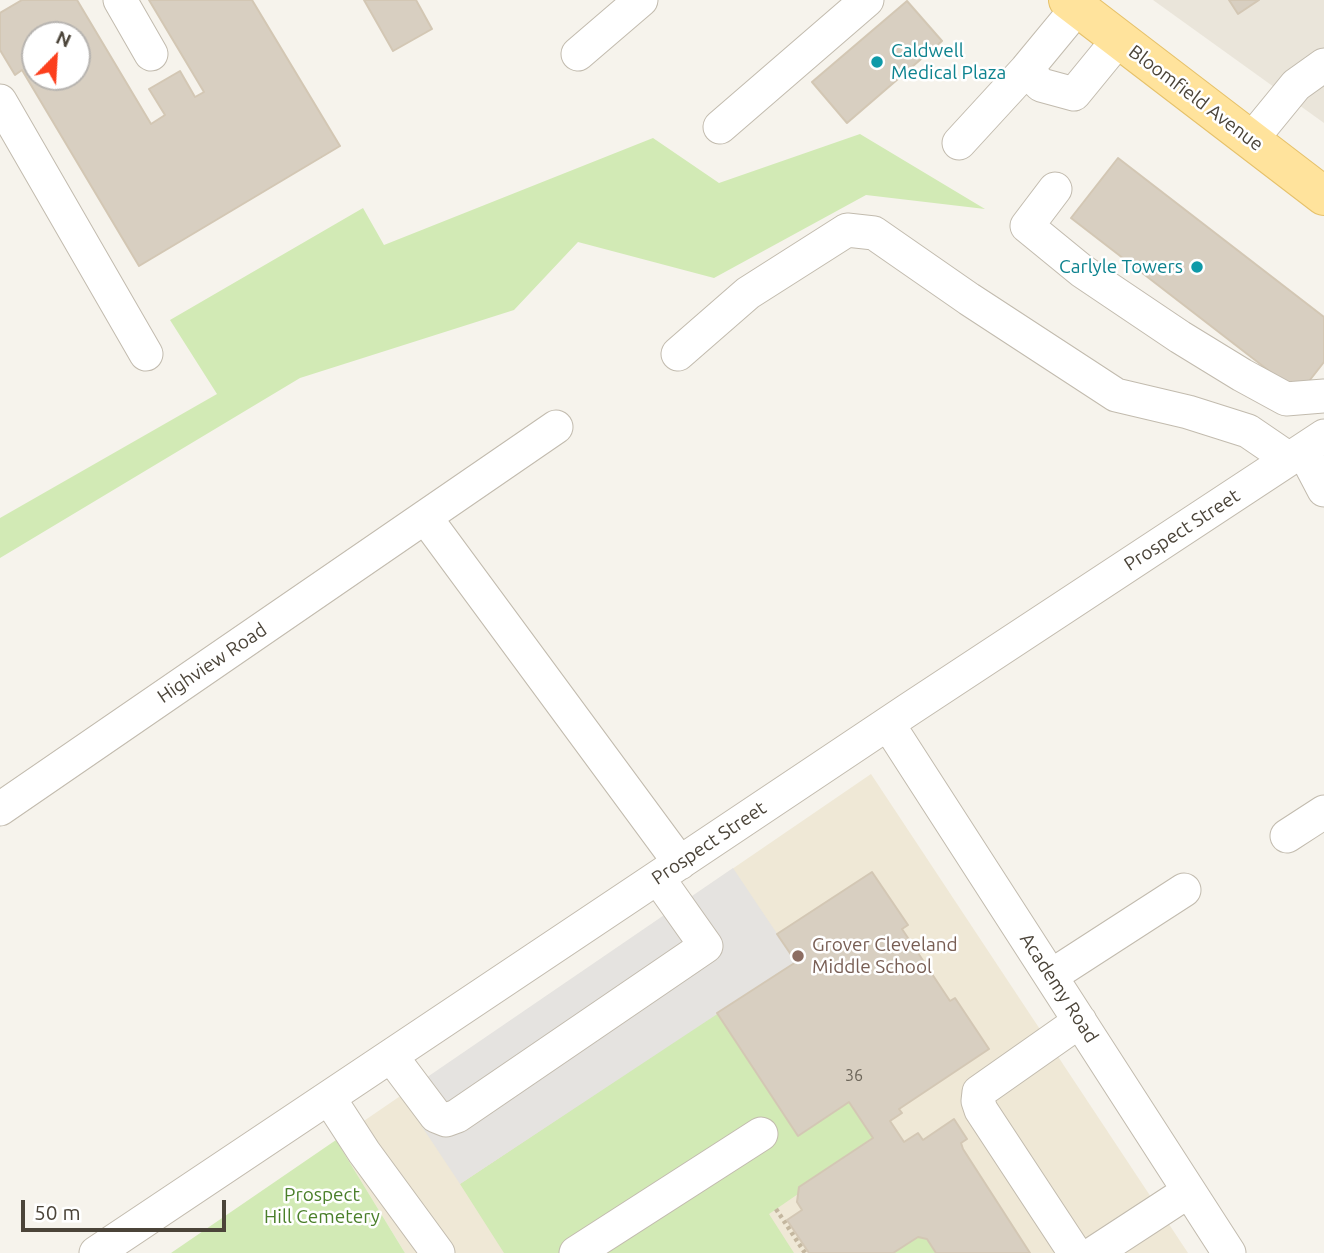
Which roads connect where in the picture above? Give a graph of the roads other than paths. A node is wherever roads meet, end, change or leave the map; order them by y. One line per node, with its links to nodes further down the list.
1 (120, 0): 6 (street)
2 (641, 0): 7 (street)
3 (867, 0): 11 (street)
4 (1073, 4): 5 (main road, Bloomfield Avenue); 9 (street)
5 (1119, 39): 9 (street); 12 (main road, Bloomfield Avenue)
6 (151, 54)
7 (578, 54)
8 (1324, 65): 12 (street)
9 (1026, 70): 13 (street)
10 (0, 101): 16 (street)
11 (720, 127)
12 (1251, 140): 15 (main road, Bloomfield Avenue)
13 (959, 143)
14 (1055, 189): 18 (street)
15 (1324, 196)
16 (146, 354)
17 (678, 354): 20 (street)
18 (1324, 396)
19 (556, 427): 22 (street, Highview Road)
20 (1305, 448): 21 (street); 23 (street, Prospect Street)
21 (1324, 490)
22 (425, 517): 24 (street, Highview Road); 27 (street)
23 (888, 724): 27 (street, Prospect Street); 29 (street, Academy Road)
24 (0, 808)
25 (1324, 812): 26 (street)
26 (1287, 836)
27 (669, 870): 31 (street, Prospect Street); 31 (street)
28 (1184, 890): 29 (street)
29 (1051, 976): 30 (street, Academy Road)
30 (1080, 1021): 34 (street, Academy Road); 38 (street)
31 (391, 1056): 32 (street, Prospect Street)
32 (329, 1098): 35 (street, Prospect Street); 36 (street)
33 (761, 1134): 37 (street)
34 (1189, 1191): 39 (street); 40 (street, Academy Road)
35 (96, 1253)
36 (438, 1253)
37 (576, 1253)
38 (1074, 1253)
39 (1094, 1253)
40 (1229, 1253)

